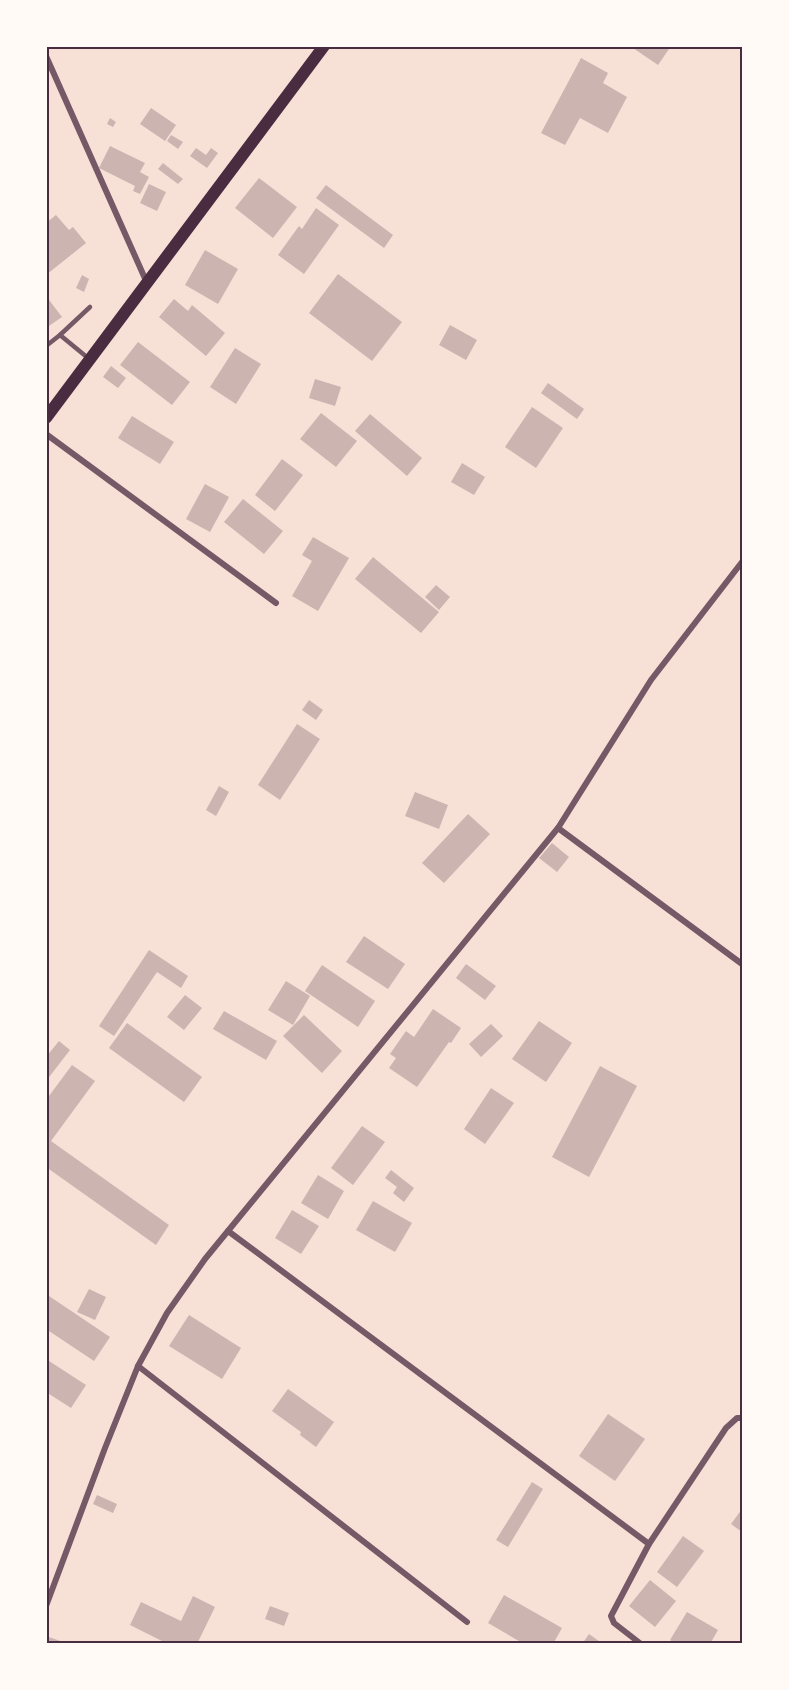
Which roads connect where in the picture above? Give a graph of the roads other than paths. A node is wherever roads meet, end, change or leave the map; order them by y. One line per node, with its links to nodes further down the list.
1 (324, 46): 3 (main road)
2 (46, 56): 3 (street)
3 (147, 283): 7 (main road)
4 (90, 307): 5 (lane)
5 (60, 334): 6 (lane); 7 (lane)
6 (46, 346)
7 (90, 360): 8 (main road)
8 (46, 417)
9 (46, 434): 11 (street)
10 (742, 562): 12 (street)
11 (276, 603)
12 (558, 828): 13 (street); 14 (street)
13 (742, 964)
14 (228, 1231): 15 (street); 17 (street)
15 (138, 1366): 18 (street); 19 (street)
16 (742, 1418): 17 (street)
17 (649, 1544): 20 (street)
18 (46, 1606)
19 (467, 1622)
20 (641, 1644)

